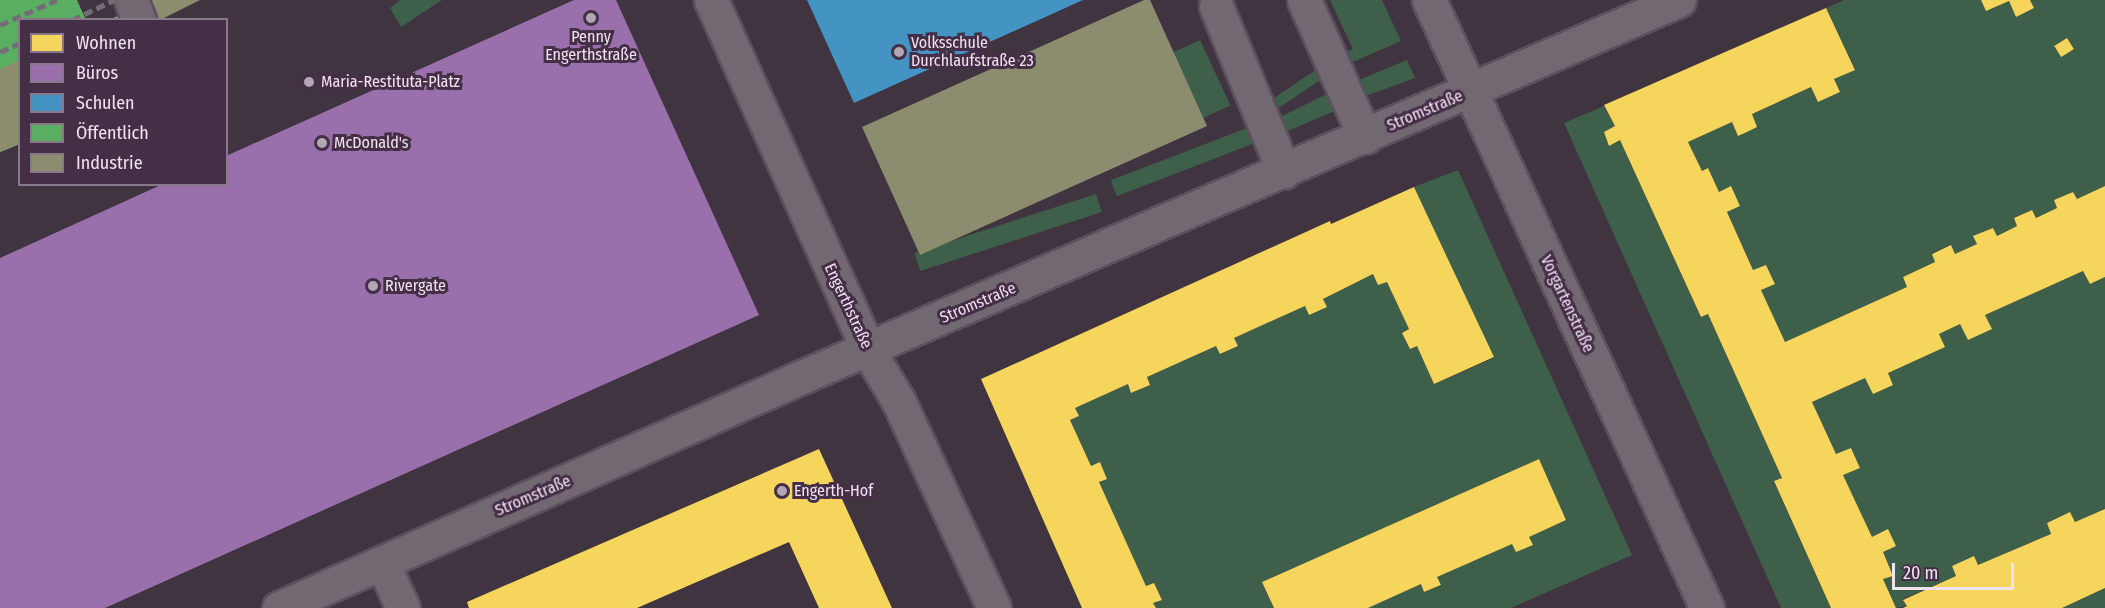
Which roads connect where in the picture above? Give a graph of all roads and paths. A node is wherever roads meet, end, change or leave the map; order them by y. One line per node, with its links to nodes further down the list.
1 (131, 0): 7 (street)
2 (711, 0): 11 (street, Engerthstraße)
3 (1304, 0): 9 (street)
4 (1429, 0): 8 (street, Vorgartenstraße)
5 (1679, 0): 8 (street, Stromstraße)
6 (1216, 6): 10 (street)
7 (138, 18)
8 (1470, 92): 9 (street, Stromstraße); 16 (street, Vorgartenstraße)
9 (1365, 137): 10 (street, Stromstraße)
10 (1284, 172): 11 (street, Stromstraße)
11 (868, 350): 12 (street, Stromstraße); 15 (street, Engerthstraße)
12 (382, 564): 13 (street, Stromstraße); 14 (street)
13 (279, 608)
14 (403, 608)
15 (994, 608)
16 (1707, 608)

